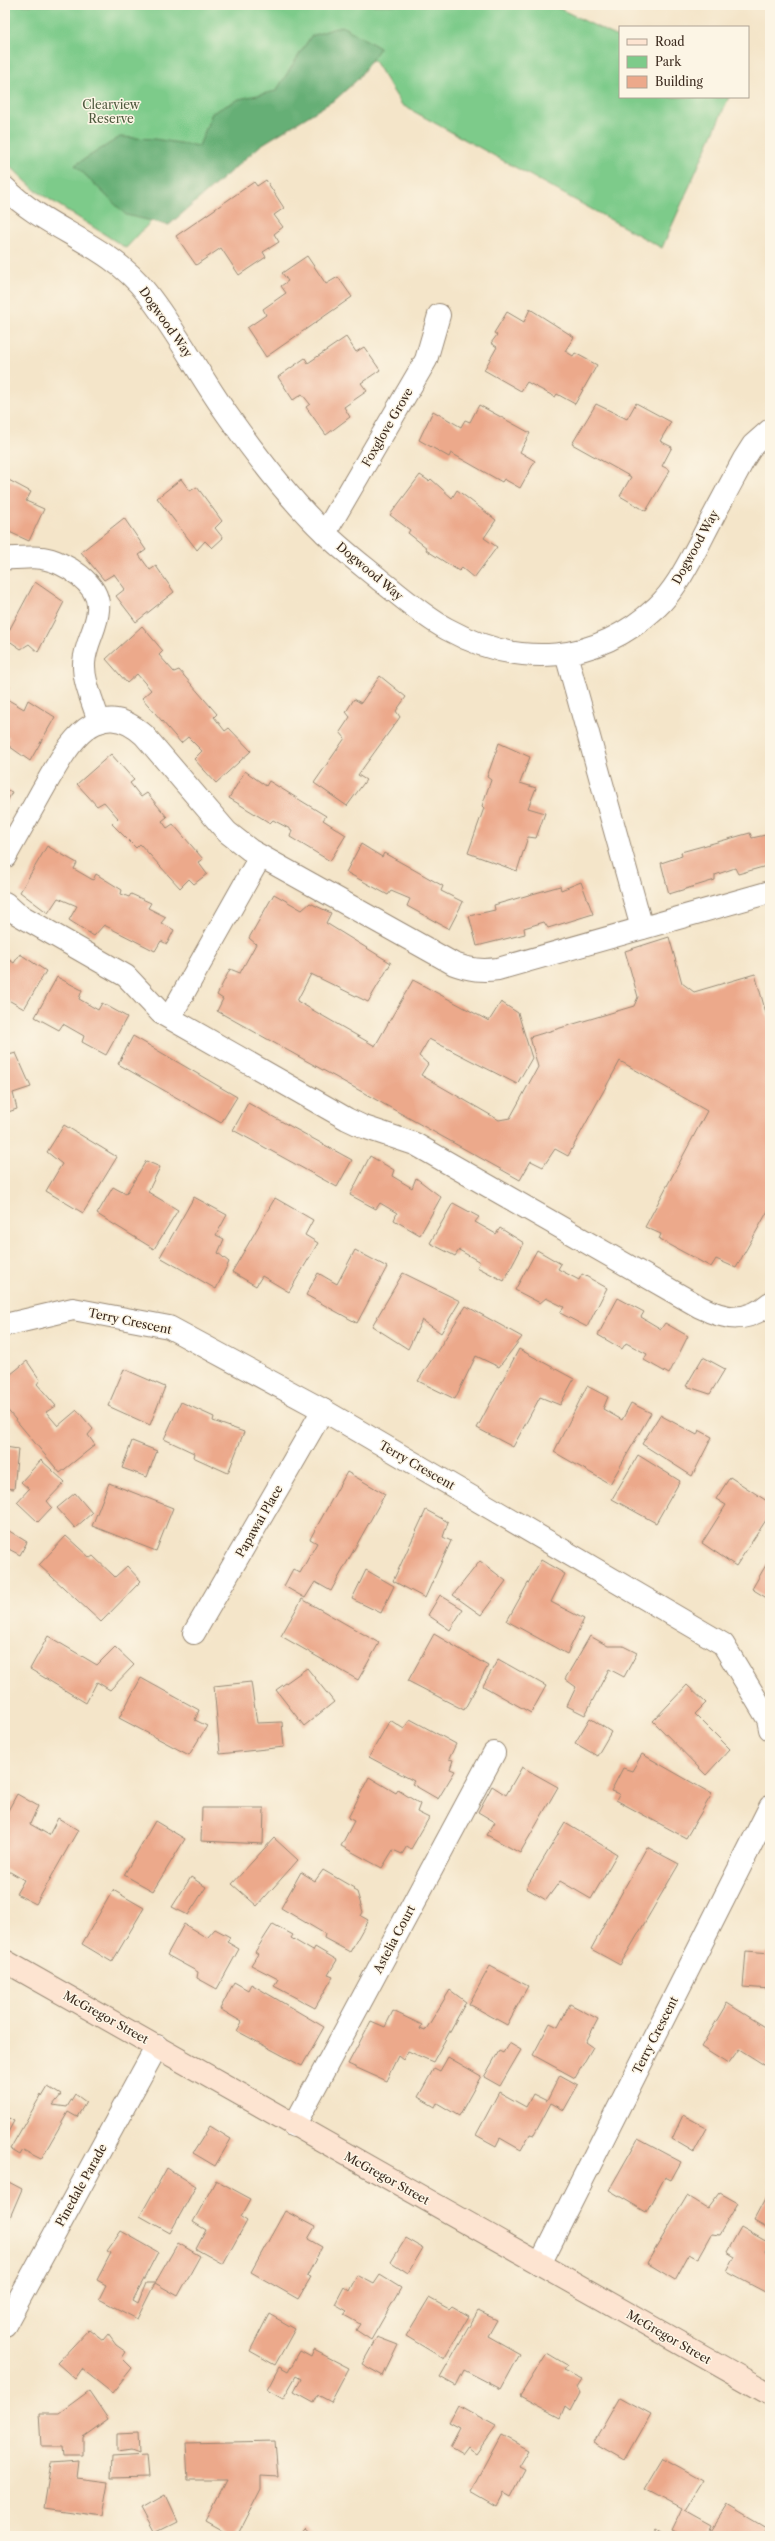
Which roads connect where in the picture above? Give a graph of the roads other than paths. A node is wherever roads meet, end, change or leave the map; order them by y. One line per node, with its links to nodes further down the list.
1 (5, 188): 4 (street, Dogwood Way)
2 (439, 315): 4 (street, Foxglove Grove)
3 (770, 430): 6 (street, Dogwood Way)
4 (325, 533): 6 (street, Dogwood Way)
5 (5, 558): 7 (street)
6 (566, 654): 12 (street)
7 (100, 722): 8 (street); 9 (street)
8 (5, 857)
9 (260, 857): 12 (street); 13 (street)
10 (770, 892): 12 (street)
11 (5, 903): 13 (street)
12 (642, 928)
13 (170, 1017): 14 (street)
14 (770, 1303)
15 (5, 1325): 16 (street, Terry Crescent)
16 (323, 1410): 17 (street, Papawai Place); 18 (street, Terry Crescent)
17 (194, 1633)
18 (770, 1729)
19 (494, 1753): 23 (street, Astelia Court)
20 (770, 1807): 24 (street, Terry Crescent)
21 (5, 1960): 22 (street, McGregor Street)
22 (157, 2046): 23 (street, McGregor Street); 25 (street, Pinedale Parade)
23 (294, 2126): 24 (street, McGregor Street)
24 (540, 2264): 26 (street, McGregor Street)
25 (5, 2324)
26 (770, 2394)

